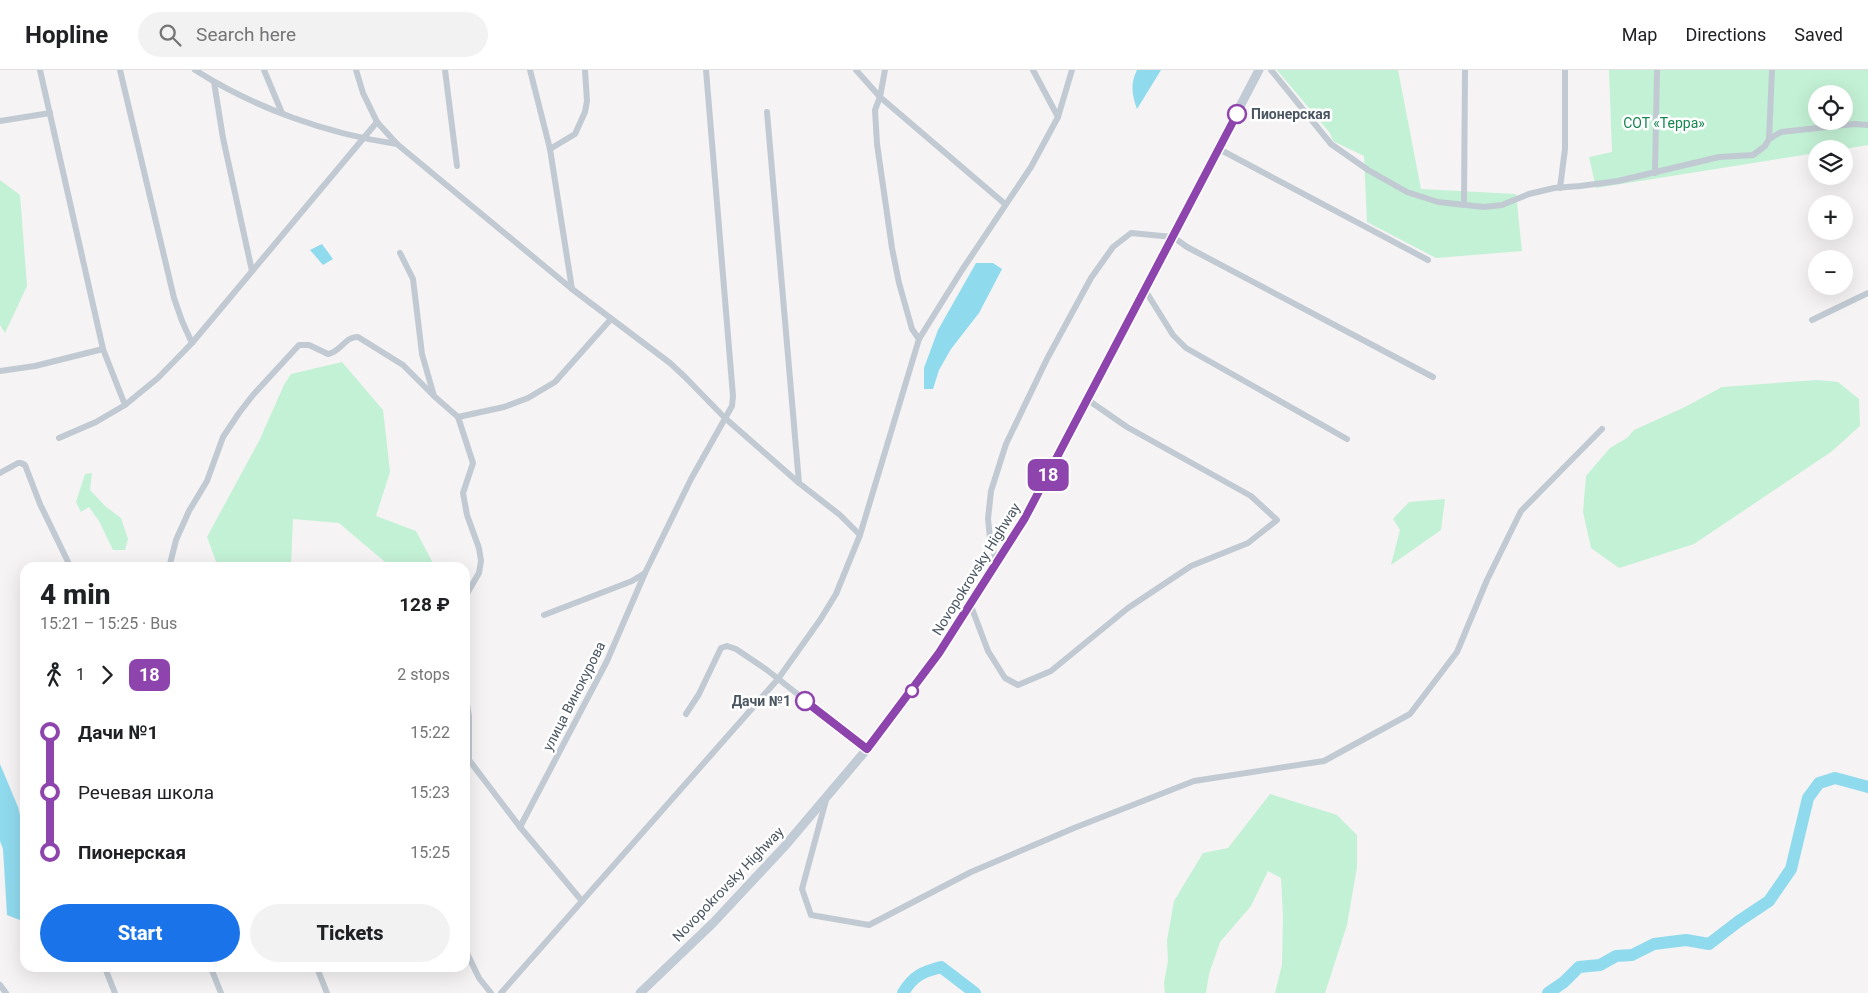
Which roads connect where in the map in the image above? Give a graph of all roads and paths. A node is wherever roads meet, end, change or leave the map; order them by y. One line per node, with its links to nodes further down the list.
1 (40, 70): 23 (street)
2 (120, 70): 49 (street)
3 (195, 70): 20 (street)
4 (264, 70): 24 (street)
5 (356, 70): 27 (street)
6 (445, 70): 34 (street)
7 (530, 70): 32 (street)
8 (585, 70): 32 (street)
9 (706, 70): 57 (street, улица Винокурова)
10 (856, 70): 21 (street)
11 (885, 70): 21 (street)
12 (1033, 70): 25 (street)
13 (1072, 70): 25 (street)
14 (1260, 70): 33 (main road, Novopokrovsky Highway)
15 (1271, 70): 38 (street)
16 (1465, 70): 38 (street)
17 (1565, 70): 36 (street)
18 (1657, 70): 35 (street)
19 (1772, 70): 30 (street)
20 (214, 82): 24 (street); 42 (street)
21 (880, 97): 37 (street); 48 (street)
22 (767, 112): 62 (street)
23 (50, 113): 26 (street); 50 (street)
24 (282, 113): 29 (street)
25 (1058, 117): 37 (street)
26 (0, 121)
27 (377, 122): 29 (street); 31 (street)
28 (1868, 125): 30 (street)
29 (364, 139): 31 (street); 42 (street)
30 (1769, 139): 35 (street)
31 (397, 144): 43 (street)
32 (550, 149): 43 (street)
33 (1219, 149): 39 (main road, Novopokrovsky Highway); 41 (street)
34 (457, 166)
35 (1655, 173): 36 (street)
36 (1560, 188): 38 (street)
37 (1005, 204): 48 (street)
38 (1464, 205)
39 (1173, 236): 44 (main road, Novopokrovsky Highway); 52 (street); 66 (street)
40 (400, 253): 53 (street)
41 (1428, 260)
42 (252, 271): 49 (street)
43 (572, 289): 46 (street)
44 (1145, 290): 54 (main road, Novopokrovsky Highway); 60 (street)
45 (1868, 293): 47 (street)
46 (611, 319): 56 (street); 57 (street)
47 (1812, 320)
48 (919, 339): 63 (street)
49 (192, 343): 55 (street)
50 (103, 349): 51 (street); 55 (street)
51 (0, 372)
52 (1434, 377)
53 (434, 396): 56 (street); 65 (street)
54 (1088, 400): 66 (main road, Novopokrovsky Highway); 69 (street)
55 (125, 405): 59 (street)
56 (458, 417): 68 (street)
57 (726, 418): 62 (street); 67 (street, улица Винокурова)
58 (1602, 429): 75 (street)
59 (59, 438)
60 (1347, 439)
61 (0, 473): 64 (street)
62 (799, 483): 63 (street)
63 (860, 534): 71 (street)
64 (68, 562)
65 (170, 562)
66 (997, 564): 69 (main road, Novopokrovsky Highway)
67 (644, 574): 70 (street); 76 (street, улица Винокурова)
68 (470, 588)
69 (971, 606): 73 (main road, Novopokrovsky Highway)
70 (544, 615)
71 (778, 679): 72 (street); 73 (street); 77 (street)
72 (686, 714)
73 (867, 749): 75 (main road, Novopokrovsky Highway)
74 (470, 762): 76 (street)
75 (827, 797): 89 (main road, Novopokrovsky Highway)
76 (520, 827): 77 (street)
77 (582, 901): 88 (street)
78 (470, 959): 87 (street)
79 (107, 972): 84 (street)
80 (213, 972): 85 (street)
81 (318, 972): 86 (street)
82 (0, 985): 83 (street)
83 (6, 993)
84 (115, 993)
85 (222, 993)
86 (326, 993)
87 (491, 993)
88 (501, 993)
89 (640, 993)

